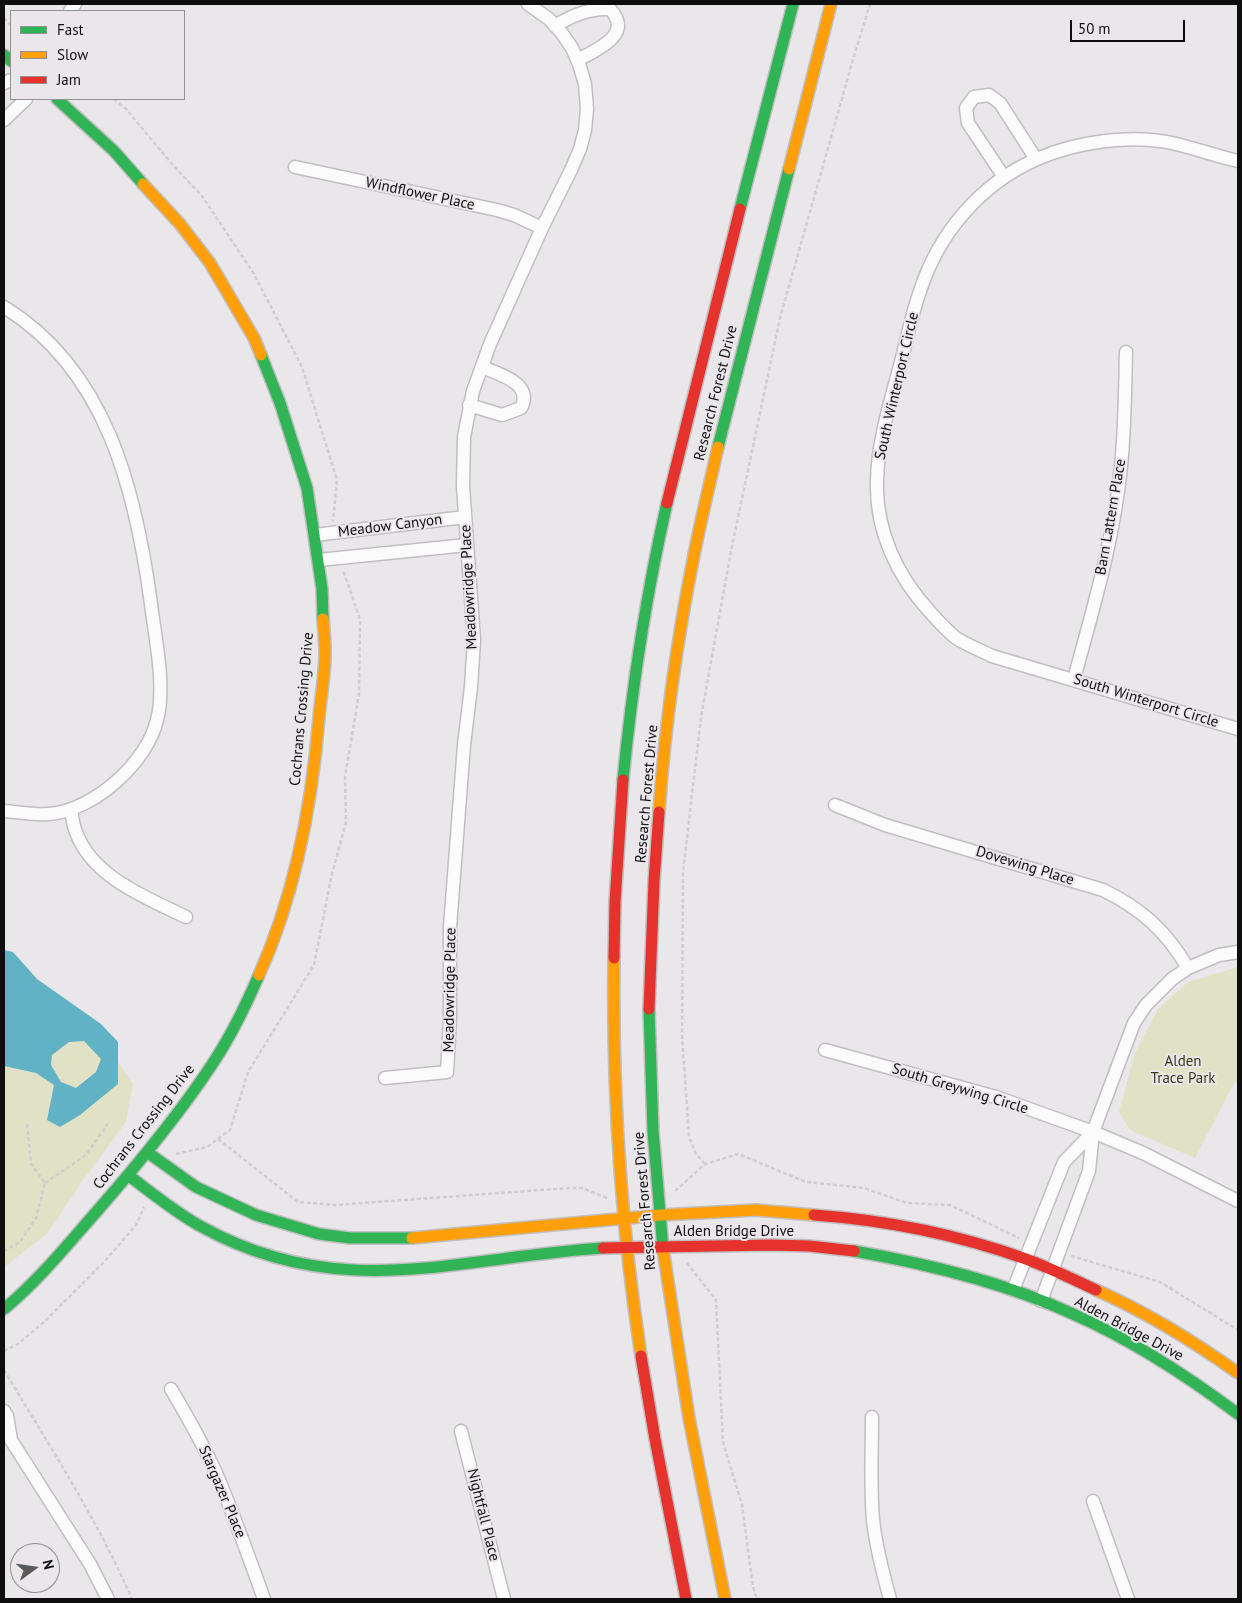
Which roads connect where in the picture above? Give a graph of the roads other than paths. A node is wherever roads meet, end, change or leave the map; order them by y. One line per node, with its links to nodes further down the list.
1 (528, 4): 4 (street, Meadowridge Place)
2 (793, 4): 37 (street, Research Forest Drive)
3 (832, 4): 36 (street, Research Forest Drive)
4 (555, 26): 5 (street, Meadowridge Place); 5 (street)
5 (579, 62): 13 (street, Meadowridge Place)
6 (25, 100): 8 (street)
7 (58, 100): 19 (street, Cochrans Crossing Drive)
8 (4, 120)
9 (1036, 160): 10 (street, South Winterport Circle); 12 (street, South Winterport Circle); 12 (street)
10 (1238, 161)
11 (295, 167): 13 (street, Windflower Place)
12 (1004, 177): 22 (street, South Winterport Circle)
13 (542, 228): 16 (street, Meadowridge Place)
14 (4, 307): 25 (street)
15 (1126, 352): 22 (street, Barn Lattern Place)
16 (482, 367): 17 (street, Meadowridge Place); 17 (street)
17 (469, 405): 18 (street, Meadowridge Place)
18 (465, 517): 19 (street, Meadow Canyon); 20 (street, Meadowridge Place)
19 (315, 535): 21 (street, Cochrans Crossing Drive)
20 (467, 545): 21 (street, Meadow Canyon); 31 (street, Meadowridge Place)
21 (319, 560): 33 (street, Cochrans Crossing Drive)
22 (1074, 680): 23 (street, South Winterport Circle)
23 (1238, 729)
24 (835, 806): 29 (street, Dovewing Place)
25 (71, 809): 26 (street); 27 (street)
26 (4, 811)
27 (186, 917)
28 (1238, 952): 29 (street)
29 (1188, 968): 32 (street)
30 (825, 1050): 32 (street, South Greywing Circle)
31 (385, 1078)
32 (1093, 1132): 35 (street, South Greywing Circle); 40 (street); 41 (street)
33 (147, 1152): 34 (street, Cochrans Crossing Drive); 37 (street, Alden Bridge Drive)
34 (128, 1175): 38 (street, Alden Bridge Drive); 44 (street, Cochrans Crossing Drive)
35 (1238, 1201)
36 (661, 1215): 37 (street, Alden Bridge Drive); 39 (street, Research Forest Drive); 40 (street, Alden Bridge Drive)
37 (625, 1218): 38 (street, Research Forest Drive)
38 (627, 1247): 39 (street, Alden Bridge Drive); 56 (street, Research Forest Drive)
39 (663, 1247): 42 (street, Alden Bridge Drive); 57 (street, Research Forest Drive)
40 (1025, 1259): 41 (street, Alden Bridge Drive); 42 (street)
41 (1052, 1270): 43 (street); 45 (street, Alden Bridge Drive)
42 (1013, 1290): 43 (street, Alden Bridge Drive)
43 (1041, 1301): 48 (street, Alden Bridge Drive)
44 (4, 1309)
45 (1238, 1374)
46 (171, 1389): 54 (street, Stargazer Place)
47 (4, 1411): 51 (street)
48 (1238, 1414)
49 (872, 1417): 58 (street)
50 (461, 1431): 55 (street, Nightfall Place)
51 (7, 1438): 53 (street)
52 (1093, 1501): 59 (street)
53 (108, 1599)
54 (264, 1599)
55 (504, 1599)
56 (686, 1599)
57 (725, 1599)
58 (890, 1599)
59 (1128, 1599)

